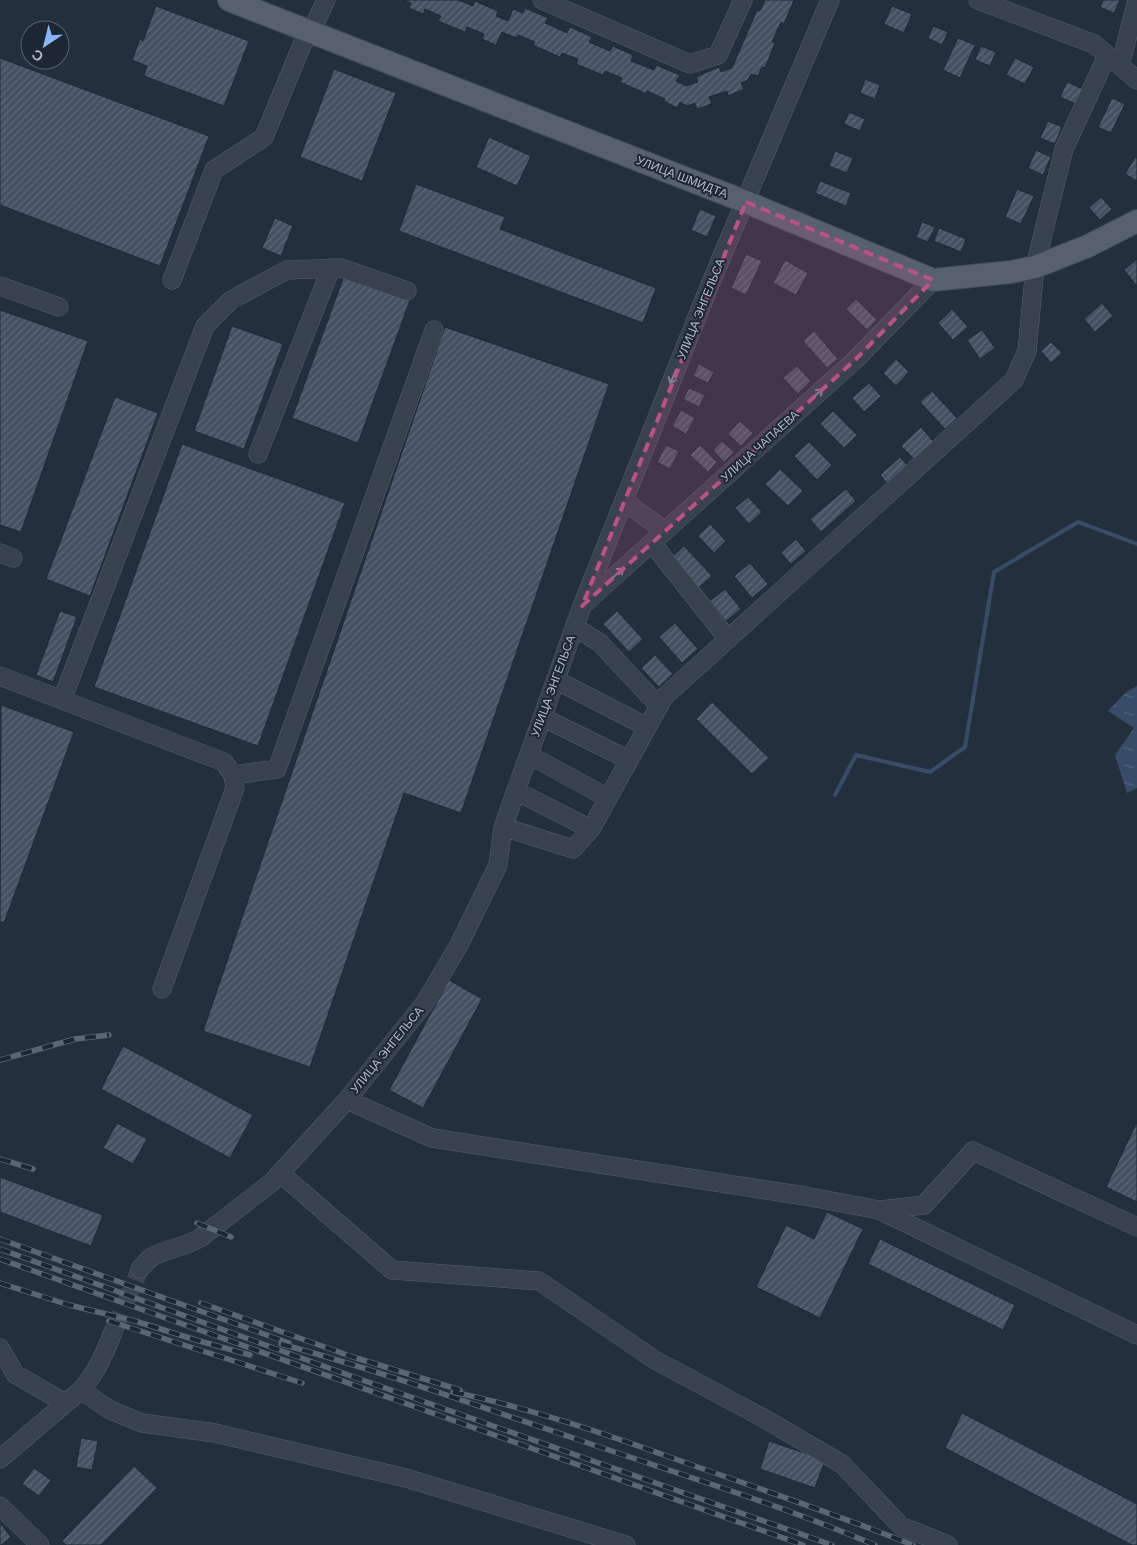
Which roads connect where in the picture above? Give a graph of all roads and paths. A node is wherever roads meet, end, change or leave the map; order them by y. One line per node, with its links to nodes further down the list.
1 (229, 0): 8 (main road, УЛИЦА ШМИДТА)
2 (326, 0): 8 (street)
3 (542, 0): 4 (street)
4 (743, 0)
5 (830, 0): 11 (street, УЛИЦА ЭНГЕЛЬСА)
6 (978, 0): 9 (street)
7 (1137, 0): 9 (street)
8 (311, 32): 11 (main road, УЛИЦА ШМИДТА); 15 (street)
9 (1114, 61): 10 (street); 13 (street)
10 (1137, 80)
11 (746, 202): 16 (main road, УЛИЦА ШМИДТА); 22 (street, УЛИЦА ЭНГЕЛЬСА, one-way to 22)
12 (1137, 221): 13 (main road, УЛИЦА ШМИДТА)
13 (1036, 267): 16 (main road, УЛИЦА ШМИДТА); 26 (street)
14 (331, 268): 18 (street); 21 (street); 29 (street)
15 (172, 280)
16 (933, 280): 23 (street, УЛИЦА ЧАПАЕВА, one-way to 16)
17 (0, 286): 19 (street)
18 (407, 290)
19 (59, 307)
20 (434, 330): 35 (street)
21 (258, 454)
22 (624, 501): 23 (street); 24 (street, УЛИЦА ЭНГЕЛЬСА)
23 (659, 537): 24 (street, УЛИЦА ЧАПАЕВА, one-way to 23); 26 (street)
24 (582, 606): 25 (street, УЛИЦА ЭНГЕЛЬСА)
25 (574, 627): 28 (street, УЛИЦА ЭНГЕЛЬСА); 30 (street)
26 (728, 639): 30 (street)
27 (0, 676): 29 (street)
28 (556, 680): 31 (street, УЛИЦА ЭНГЕЛЬСА); 32 (street)
29 (62, 700): 35 (street)
30 (659, 706): 32 (street)
31 (542, 718): 33 (street, УЛИЦА ЭНГЕЛЬСА); 34 (street)
32 (647, 728): 34 (street)
33 (529, 755): 36 (street, УЛИЦА ЭНГЕЛЬСА); 37 (street)
34 (629, 760): 37 (street)
35 (233, 774): 40 (street)
36 (516, 790): 38 (street, УЛИЦА ЭНГЕЛЬСА); 39 (street)
37 (608, 798): 39 (street)
38 (503, 827): 39 (street); 41 (street, УЛИЦА ЭНГЕЛЬСА)
39 (591, 829)
40 (162, 989)
41 (347, 1100): 42 (street, УЛИЦА ЭНГЕЛЬСА); 43 (street)
42 (280, 1173): 45 (street, УЛИЦА ЭНГЕЛЬСА); 55 (street)
43 (880, 1210): 44 (street); 47 (street)
44 (1137, 1227)
45 (140, 1269)
46 (114, 1330): 49 (street)
47 (1137, 1336)
48 (0, 1348): 50 (street)
49 (81, 1390): 50 (street); 54 (street)
50 (65, 1403): 51 (street)
51 (0, 1458)
52 (0, 1506): 53 (street)
53 (40, 1545)
54 (626, 1545)
55 (948, 1545)

